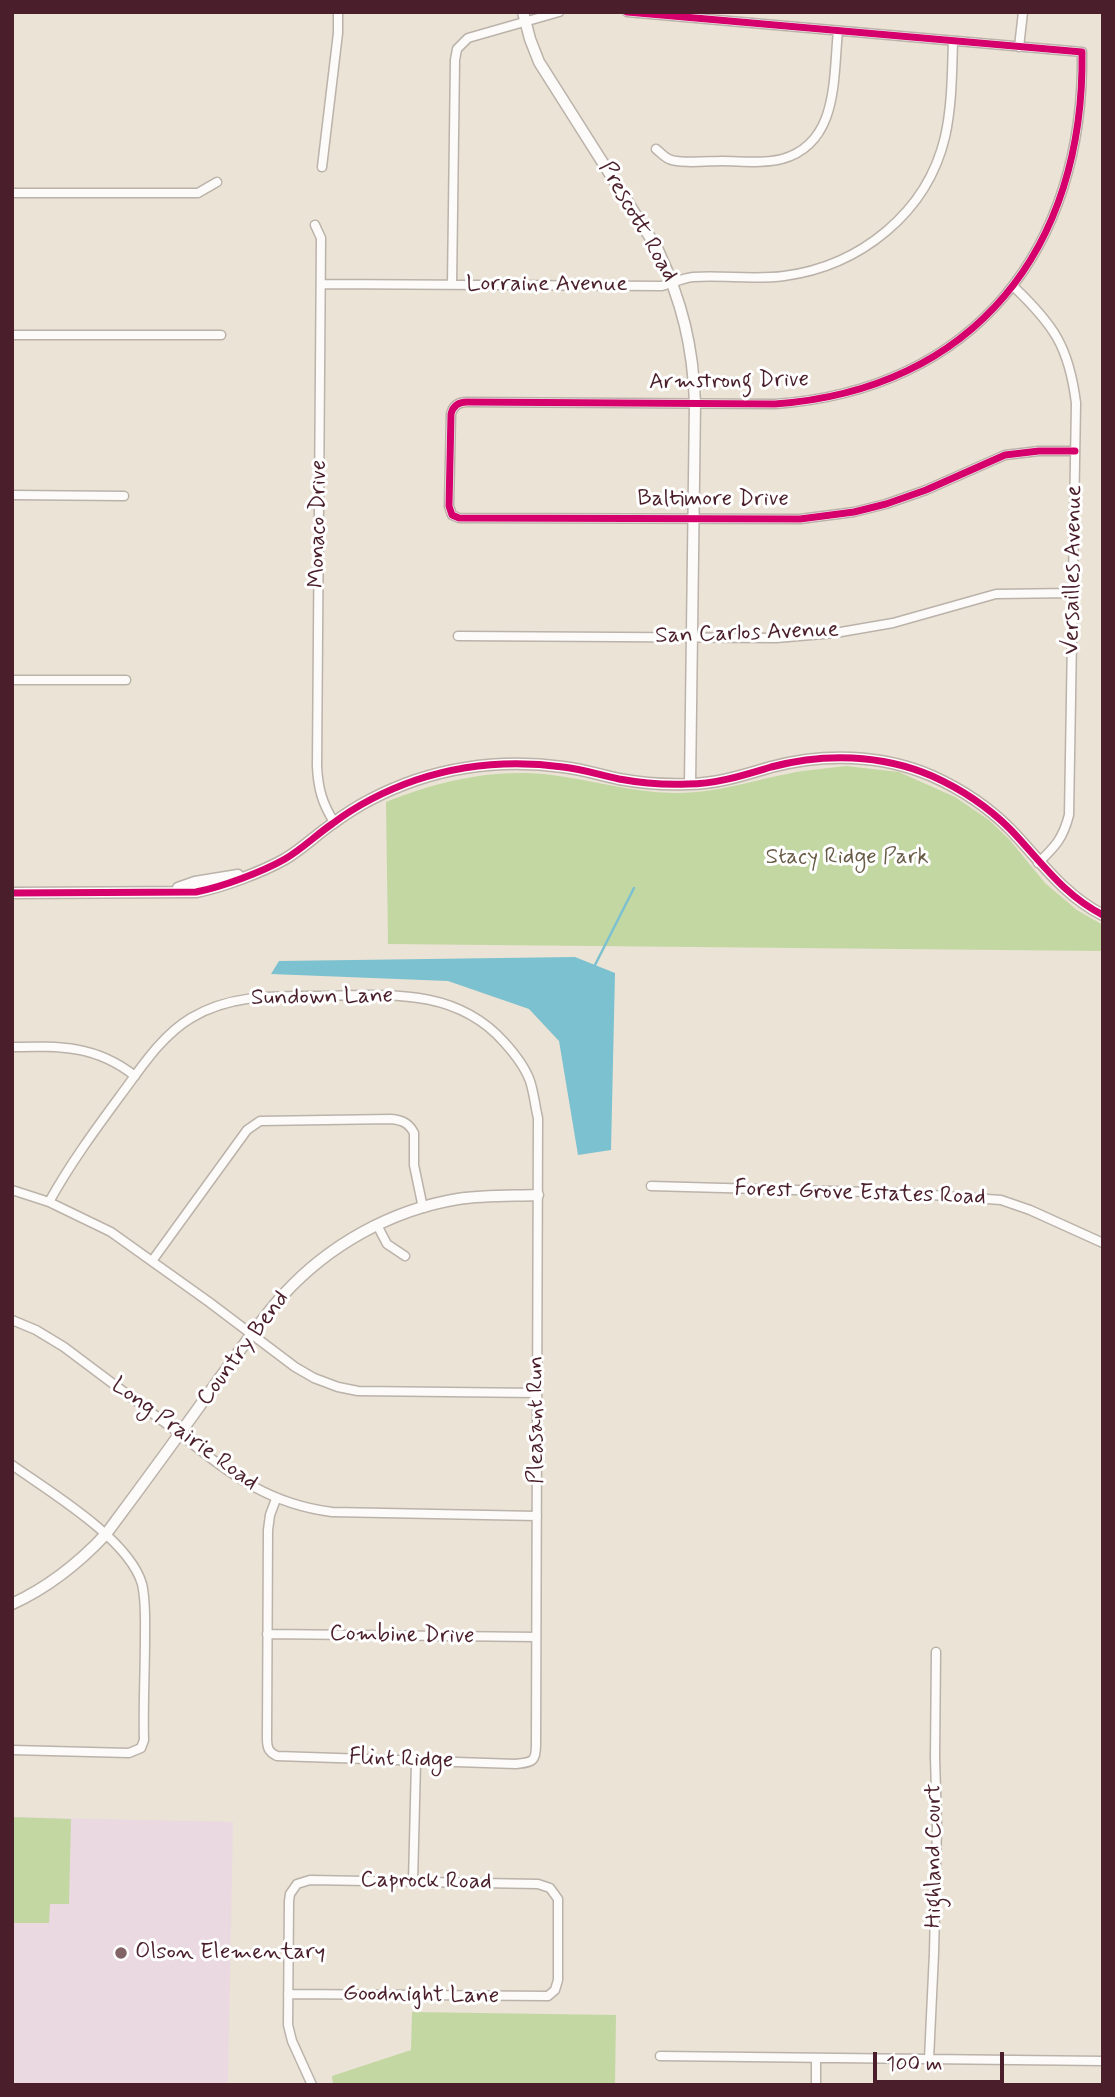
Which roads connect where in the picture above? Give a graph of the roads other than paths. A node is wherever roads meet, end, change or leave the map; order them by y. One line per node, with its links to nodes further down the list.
1 (338, 12): 10 (street)
2 (559, 12): 5 (street)
3 (627, 12): 6 (street)
4 (1023, 12): 8 (street)
5 (524, 17): 14 (street, Prescott Road); 16 (street)
6 (838, 31): 7 (street); 9 (street)
7 (953, 41): 8 (street); 14 (street, Lorraine Avenue)
8 (1019, 47): 17 (street, Armstrong Drive)
9 (656, 149)
10 (322, 167)
11 (217, 182): 12 (street)
12 (12, 194)
13 (315, 225): 15 (street, Monaco Drive)
14 (673, 282): 16 (street, Lorraine Avenue); 20 (street, Prescott Road)
15 (321, 284): 16 (street, Lorraine Avenue); 32 (street, Monaco Drive)
16 (453, 285)
17 (1013, 286): 20 (street, Armstrong Drive); 22 (street, Versailles Avenue)
18 (12, 335): 19 (street)
19 (221, 335)
20 (695, 403): 21 (street, Armstrong Drive); 25 (street, Prescott Road)
21 (456, 405): 25 (street, Baltimore Drive)
22 (1076, 451): 25 (street, Baltimore Drive); 26 (street, Versailles Avenue)
23 (12, 495): 24 (street)
24 (124, 496)
25 (693, 519): 28 (street, Prescott Road)
26 (1073, 593): 28 (street, San Carlos Avenue); 33 (street, Versailles Avenue)
27 (458, 636): 28 (street, San Carlos Avenue)
28 (692, 637): 31 (street, Prescott Road)
29 (12, 680): 30 (street)
30 (127, 680)
31 (690, 785): 32 (street); 33 (street)
32 (334, 821): 34 (street)
33 (1038, 863): 35 (street)
34 (12, 893)
35 (1103, 915)
36 (12, 1047): 37 (street)
37 (135, 1076): 38 (street, Sundown Lane); 42 (street, Sundown Lane)
38 (529, 1080): 41 (street, Pleasant Run)
39 (651, 1186): 45 (street, Forest Grove Estates Road)
40 (12, 1190): 42 (street)
41 (538, 1195): 43 (street, Country Bend); 50 (street, Pleasant Run)
42 (49, 1202): 47 (street)
43 (423, 1208): 44 (street, Country Bend); 47 (street)
44 (377, 1225): 46 (street); 49 (street, Country Bend)
45 (1103, 1243)
46 (405, 1256)
47 (152, 1261): 49 (street)
48 (12, 1320): 51 (street, Long Prairie Road)
49 (252, 1335): 50 (street); 51 (street, Country Bend)
50 (537, 1393): 54 (street, Pleasant Run)
51 (179, 1434): 53 (street, Long Prairie Road); 55 (street, Country Bend)
52 (12, 1465): 55 (street)
53 (276, 1499): 54 (street, Long Prairie Road); 57 (street)
54 (537, 1516): 58 (street, Pleasant Run)
55 (106, 1534): 56 (street, Country Bend); 60 (street)
56 (12, 1604)
57 (267, 1634): 58 (street, Combine Drive); 62 (street, Flint Ridge)
58 (536, 1637): 61 (street, Pleasant Run)
59 (936, 1652): 68 (street, Highland Court)
60 (12, 1750)
61 (533, 1760): 62 (street, Flint Ridge)
62 (416, 1762): 63 (street)
63 (413, 1882): 64 (street, Caprock Road); 65 (street, Caprock Road)
64 (554, 1992): 65 (street, Goodnight Lane)
65 (288, 1994): 70 (street)
66 (660, 2056): 67 (street)
67 (816, 2058): 68 (street); 71 (street)
68 (929, 2059): 69 (street)
69 (1103, 2061)
70 (312, 2085)
71 (816, 2085)

